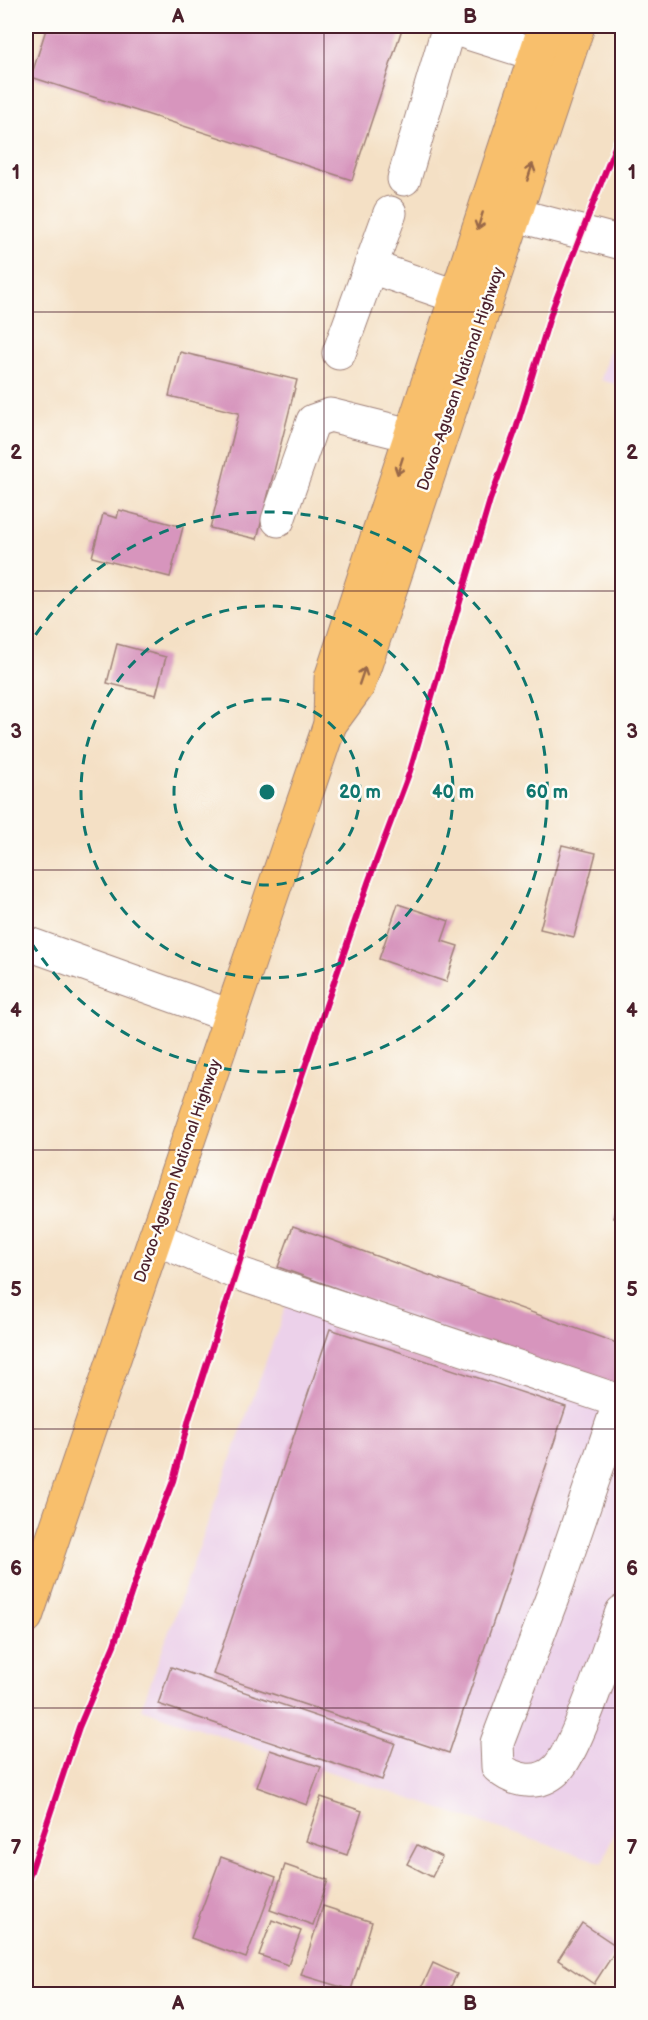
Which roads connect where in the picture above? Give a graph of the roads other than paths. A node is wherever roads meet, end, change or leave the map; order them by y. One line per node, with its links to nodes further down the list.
1 (447, 26): 3 (street); 5 (street)
2 (578, 26): 4 (highway, Davao-Agusan National Highway)
3 (540, 40): 4 (highway, Davao-Agusan National Highway)
4 (533, 109): 7 (highway, Davao-Agusan National Highway, one-way to 4); 10 (highway, Davao-Agusan National Highway, one-way to 10)
5 (404, 179)
6 (390, 213): 9 (street)
7 (516, 215): 8 (street); 14 (highway, Davao-Agusan National Highway, one-way to 7)
8 (622, 243)
9 (371, 267): 10 (street); 11 (street)
10 (455, 296): 12 (highway, Davao-Agusan National Highway)
11 (339, 353)
12 (410, 435): 13 (street); 14 (highway, Davao-Agusan National Highway, one-way to 14)
13 (278, 520)
14 (330, 724): 16 (highway, Davao-Agusan National Highway)
15 (26, 943): 16 (street)
16 (230, 1016): 17 (highway, Davao-Agusan National Highway)
17 (155, 1238): 18 (street); 20 (highway, Davao-Agusan National Highway)
18 (621, 1401): 19 (street)
19 (622, 1612)
20 (26, 1617)

